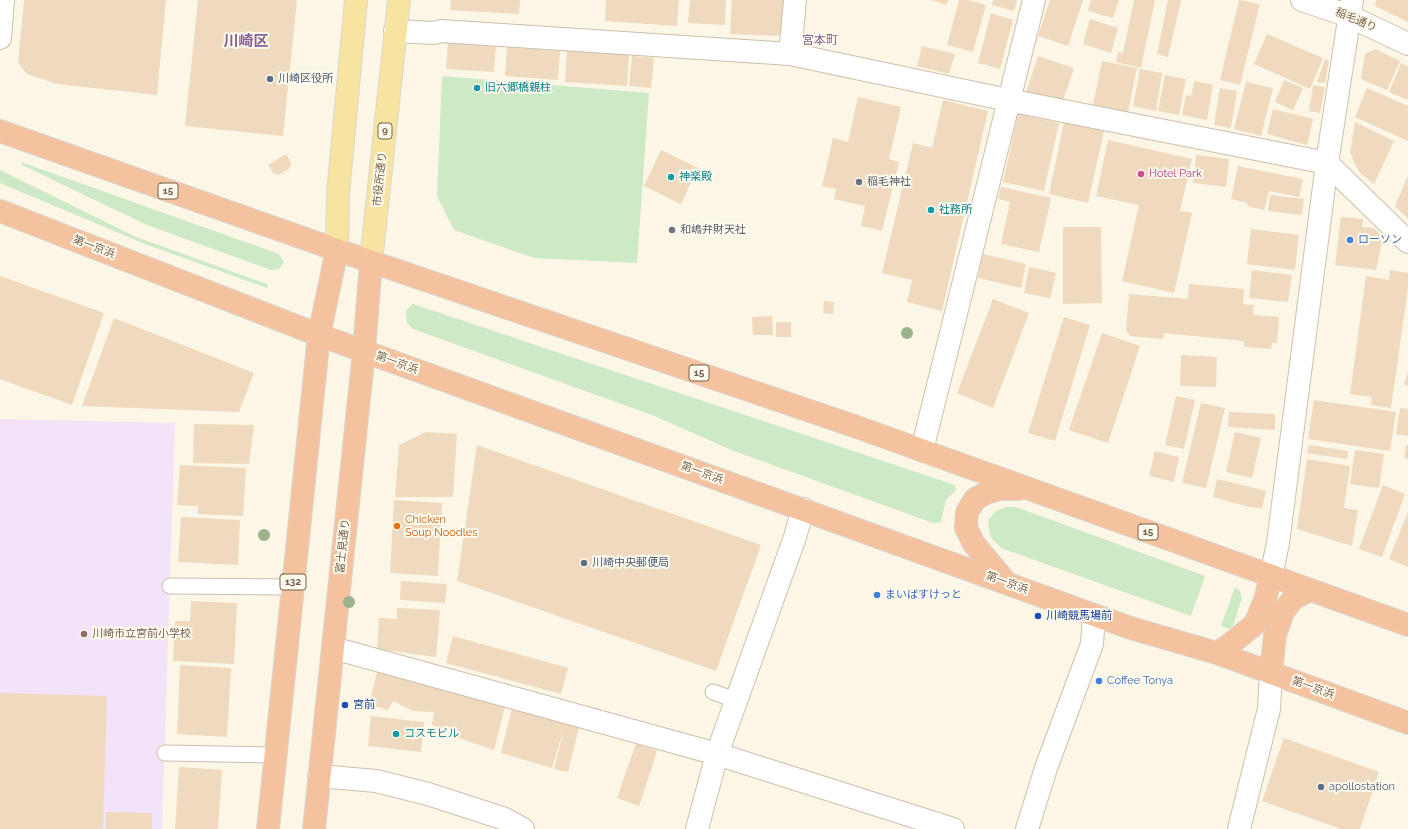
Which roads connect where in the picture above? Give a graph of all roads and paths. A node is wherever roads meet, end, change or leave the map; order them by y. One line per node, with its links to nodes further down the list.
1 (3, 0): 9 (street)
2 (356, 0): 17 (main road)
3 (399, 0): 8 (main road, 市役所通り / 9)
4 (795, 0): 11 (street)
5 (1034, 0): 12 (street)
6 (1302, 0): 7 (street, 稲毛通り)
7 (1351, 8): 10 (street, 稲毛通り); 14 (street)
8 (395, 31): 11 (street); 18 (main road, 市役所通り / 9)
9 (0, 38)
10 (1408, 44)
11 (790, 54): 12 (street)
12 (1008, 100): 14 (street); 21 (street)
13 (0, 131): 17 (highway, 15)
14 (1327, 163): 16 (street); 24 (street)
15 (0, 211): 19 (highway, 第一京浜)
16 (1408, 242)
17 (337, 250): 18 (highway, 15); 19 (highway, 132)
18 (371, 262): 20 (highway, 富士見通り); 21 (highway, 15)
19 (319, 335): 20 (highway, 第一京浜); 27 (highway, 132)
20 (364, 351): 23 (highway, 第一京浜); 31 (highway, 富士見通り)
21 (922, 450): 22 (highway, 15)
22 (1025, 488): 24 (highway, 15); 25 (highway)
23 (803, 509): 25 (highway, 第一京浜); 35 (street)
24 (1271, 576): 28 (highway, 15); 32 (highway)
25 (1008, 584): 29 (highway, 第一京浜)
26 (170, 586): 27 (lane)
27 (293, 587): 39 (highway, 132)
28 (1310, 590): 30 (highway, 15); 33 (highway)
29 (1094, 615): 32 (highway, 第一京浜); 46 (street)
30 (1408, 625)
31 (332, 648): 38 (street); 40 (highway, 富士見通り)
32 (1217, 653): 33 (highway, 第一京浜)
33 (1271, 673): 36 (highway, 第一京浜); 47 (street)
34 (713, 692): 35 (lane)
35 (736, 700): 38 (street)
36 (1408, 723)
37 (165, 753): 39 (lane)
38 (717, 754): 44 (street); 45 (street)
39 (276, 755): 41 (highway, 132)
40 (319, 776): 42 (highway, 富士見通り); 43 (street)
41 (268, 829)
42 (314, 829)
43 (524, 829)
44 (697, 829)
45 (953, 829)
46 (1027, 829)
47 (1239, 829)

